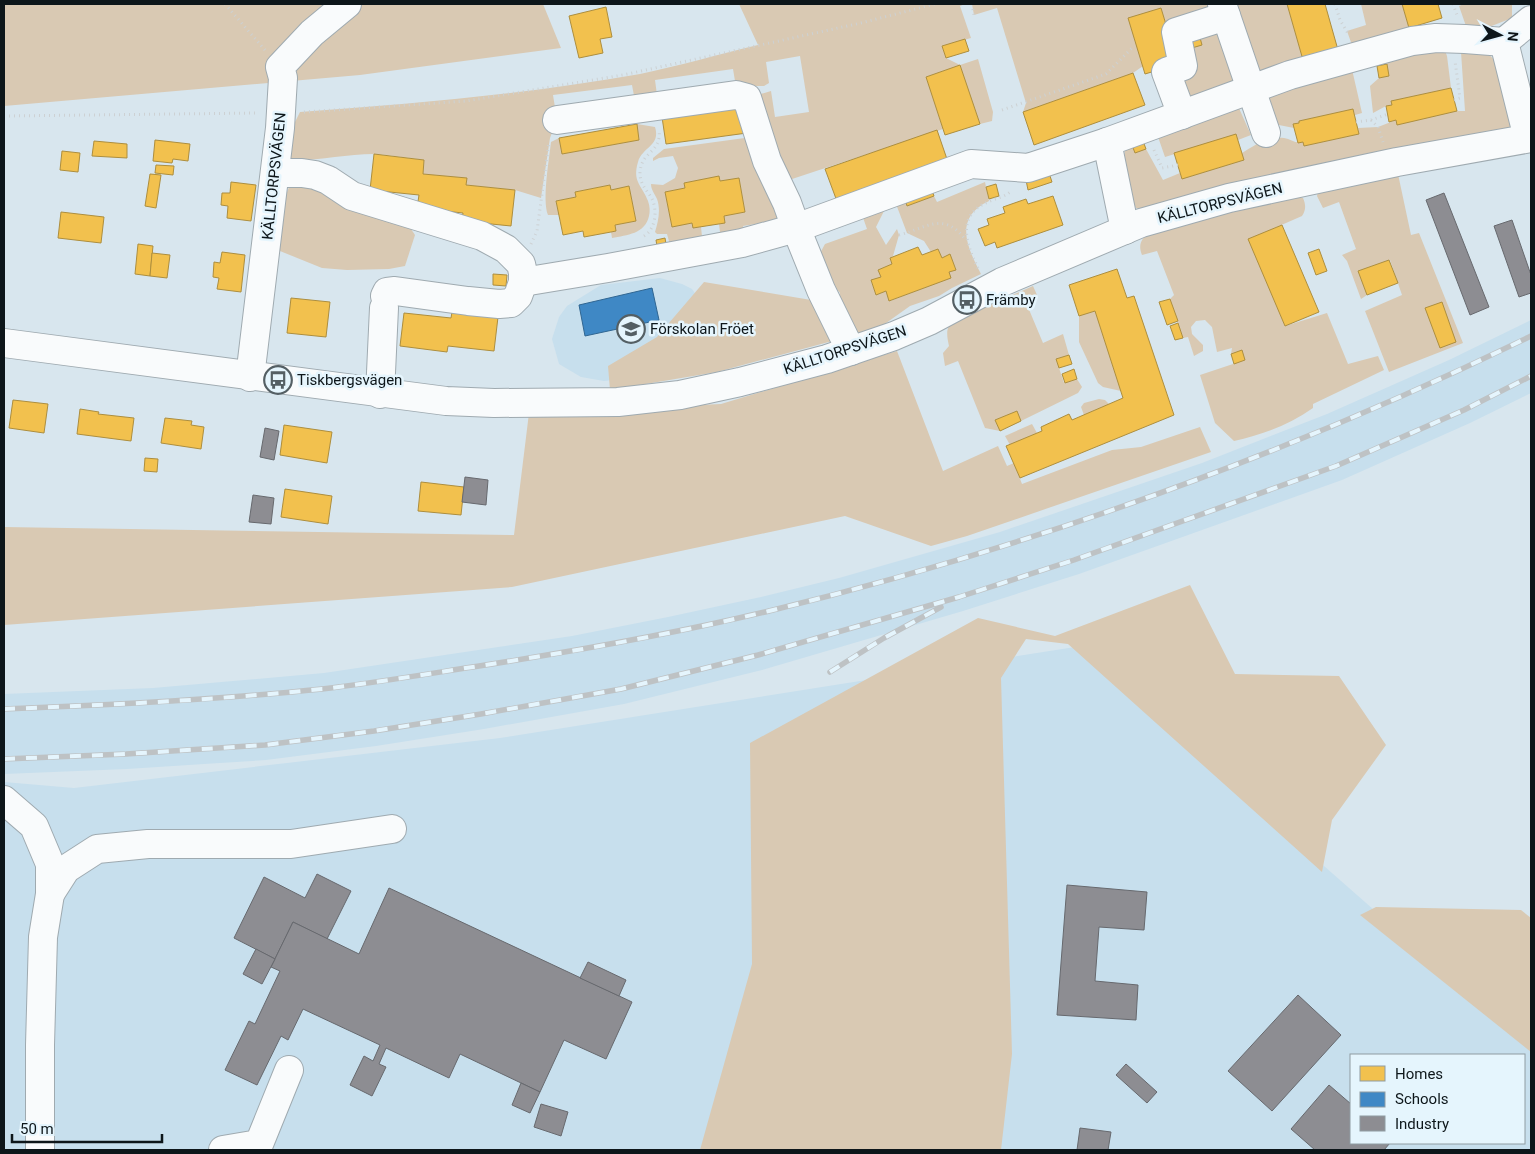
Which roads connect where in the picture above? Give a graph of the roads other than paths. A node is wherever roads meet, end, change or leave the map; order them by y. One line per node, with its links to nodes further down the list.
1 (347, 4): 11 (street, KÄLLTORPSVÄGEN)
2 (1224, 10): 5 (street); 6 (street)
3 (1531, 20): 4 (street)
4 (1504, 42): 5 (street); 9 (street)
5 (1250, 89): 6 (street); 8 (street)
6 (1182, 115): 10 (street)
7 (557, 120): 12 (street)
8 (1266, 133)
9 (1530, 138): 13 (street, KÄLLTORPSVÄGEN)
10 (1108, 142): 12 (street); 13 (street)
11 (275, 173): 14 (street); 17 (street, KÄLLTORPSVÄGEN)
12 (796, 228): 14 (street); 16 (street)
13 (1125, 230): 16 (street, KÄLLTORPSVÄGEN)
14 (522, 273): 18 (street)
15 (4, 343): 17 (street, KÄLLTORPSVÄGEN)
16 (852, 351): 18 (street, KÄLLTORPSVÄGEN)
17 (250, 377): 18 (street, KÄLLTORPSVÄGEN)
18 (380, 394)
19 (4, 800): 21 (street)
20 (392, 829): 21 (street)
21 (50, 894): 23 (street)
22 (289, 1070): 24 (street)
23 (40, 1150)
24 (223, 1150)

